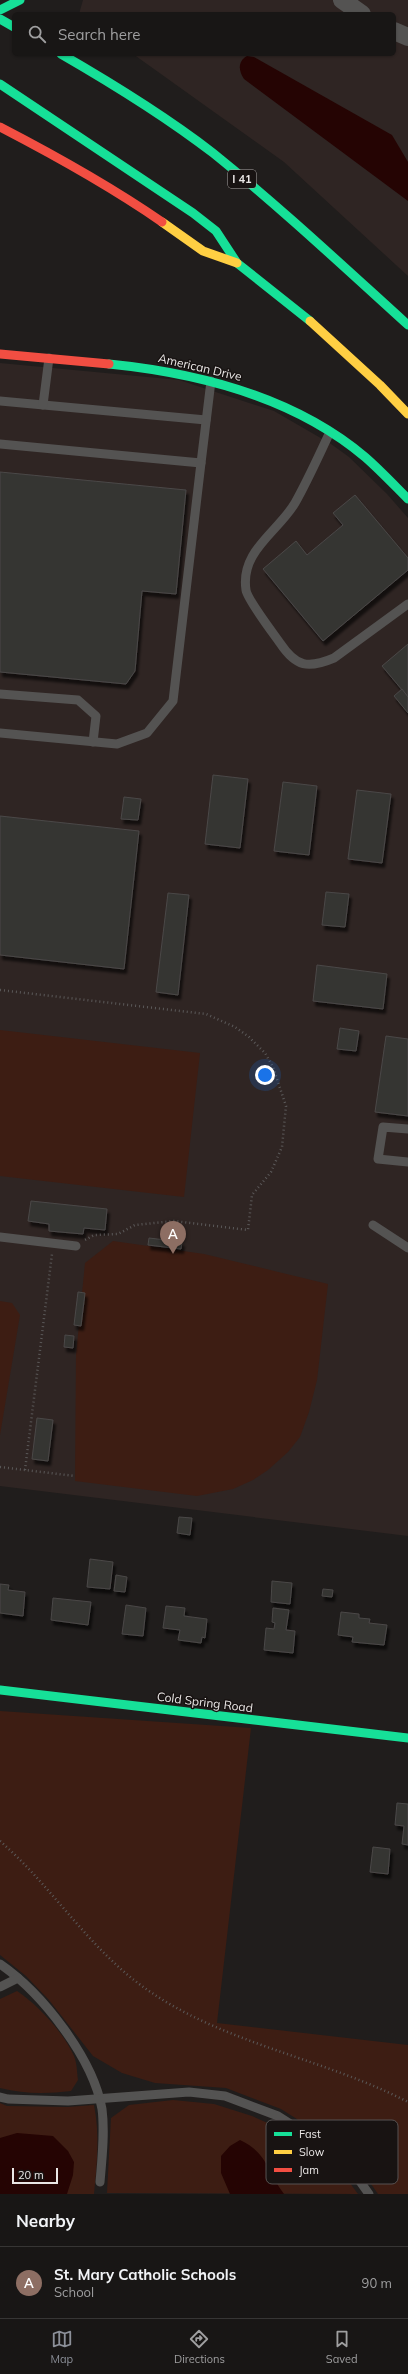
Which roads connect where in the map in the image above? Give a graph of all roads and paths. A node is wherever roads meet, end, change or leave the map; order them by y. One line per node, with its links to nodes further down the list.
1 (20, 0): 3 (main road)
2 (342, 0): 4 (street)
3 (0, 10)
4 (359, 12)
5 (0, 19): 6 (main road)
6 (12, 26)
7 (396, 32): 8 (street)
8 (408, 37)
9 (64, 56): 13 (main road, I 41)
10 (0, 84): 12 (main road)
11 (0, 127): 12 (main road)
12 (237, 263): 19 (main road)
13 (408, 325)
14 (0, 354): 15 (main road, American Drive)
15 (49, 358): 16 (main road, American Drive); 18 (lane)
16 (211, 380): 20 (lane); 21 (main road, American Drive)
17 (0, 401): 18 (lane)
18 (43, 405): 20 (lane)
19 (408, 414)
20 (206, 420): 23 (lane)
21 (330, 431): 24 (main road, American Drive); 25 (lane)
22 (0, 444): 23 (lane)
23 (201, 463): 28 (lane)
24 (408, 499)
25 (408, 604)
26 (0, 694): 28 (lane)
27 (0, 733): 28 (lane)
28 (93, 742)
29 (0, 990): 35 (path)
30 (408, 1129): 31 (lane)
31 (408, 1162)
32 (374, 1225): 36 (lane)
33 (0, 1237): 34 (lane)
34 (54, 1243): 35 (lane); 38 (path)
35 (76, 1246)
36 (408, 1248)
37 (0, 1467): 38 (path)
38 (25, 1470): 39 (path)
39 (75, 1476)
40 (0, 1690): 41 (main road, Cold Spring Road)
41 (408, 1738)
42 (0, 1841): 48 (path)
43 (0, 1964): 44 (lane)
44 (18, 1978): 45 (lane); 47 (lane)
45 (0, 1987)
46 (0, 2097): 47 (lane)
47 (99, 2099): 49 (lane); 50 (lane)
48 (408, 2102)
49 (284, 2120)
50 (100, 2182)
51 (361, 2184): 52 (lane)
52 (368, 2194)

